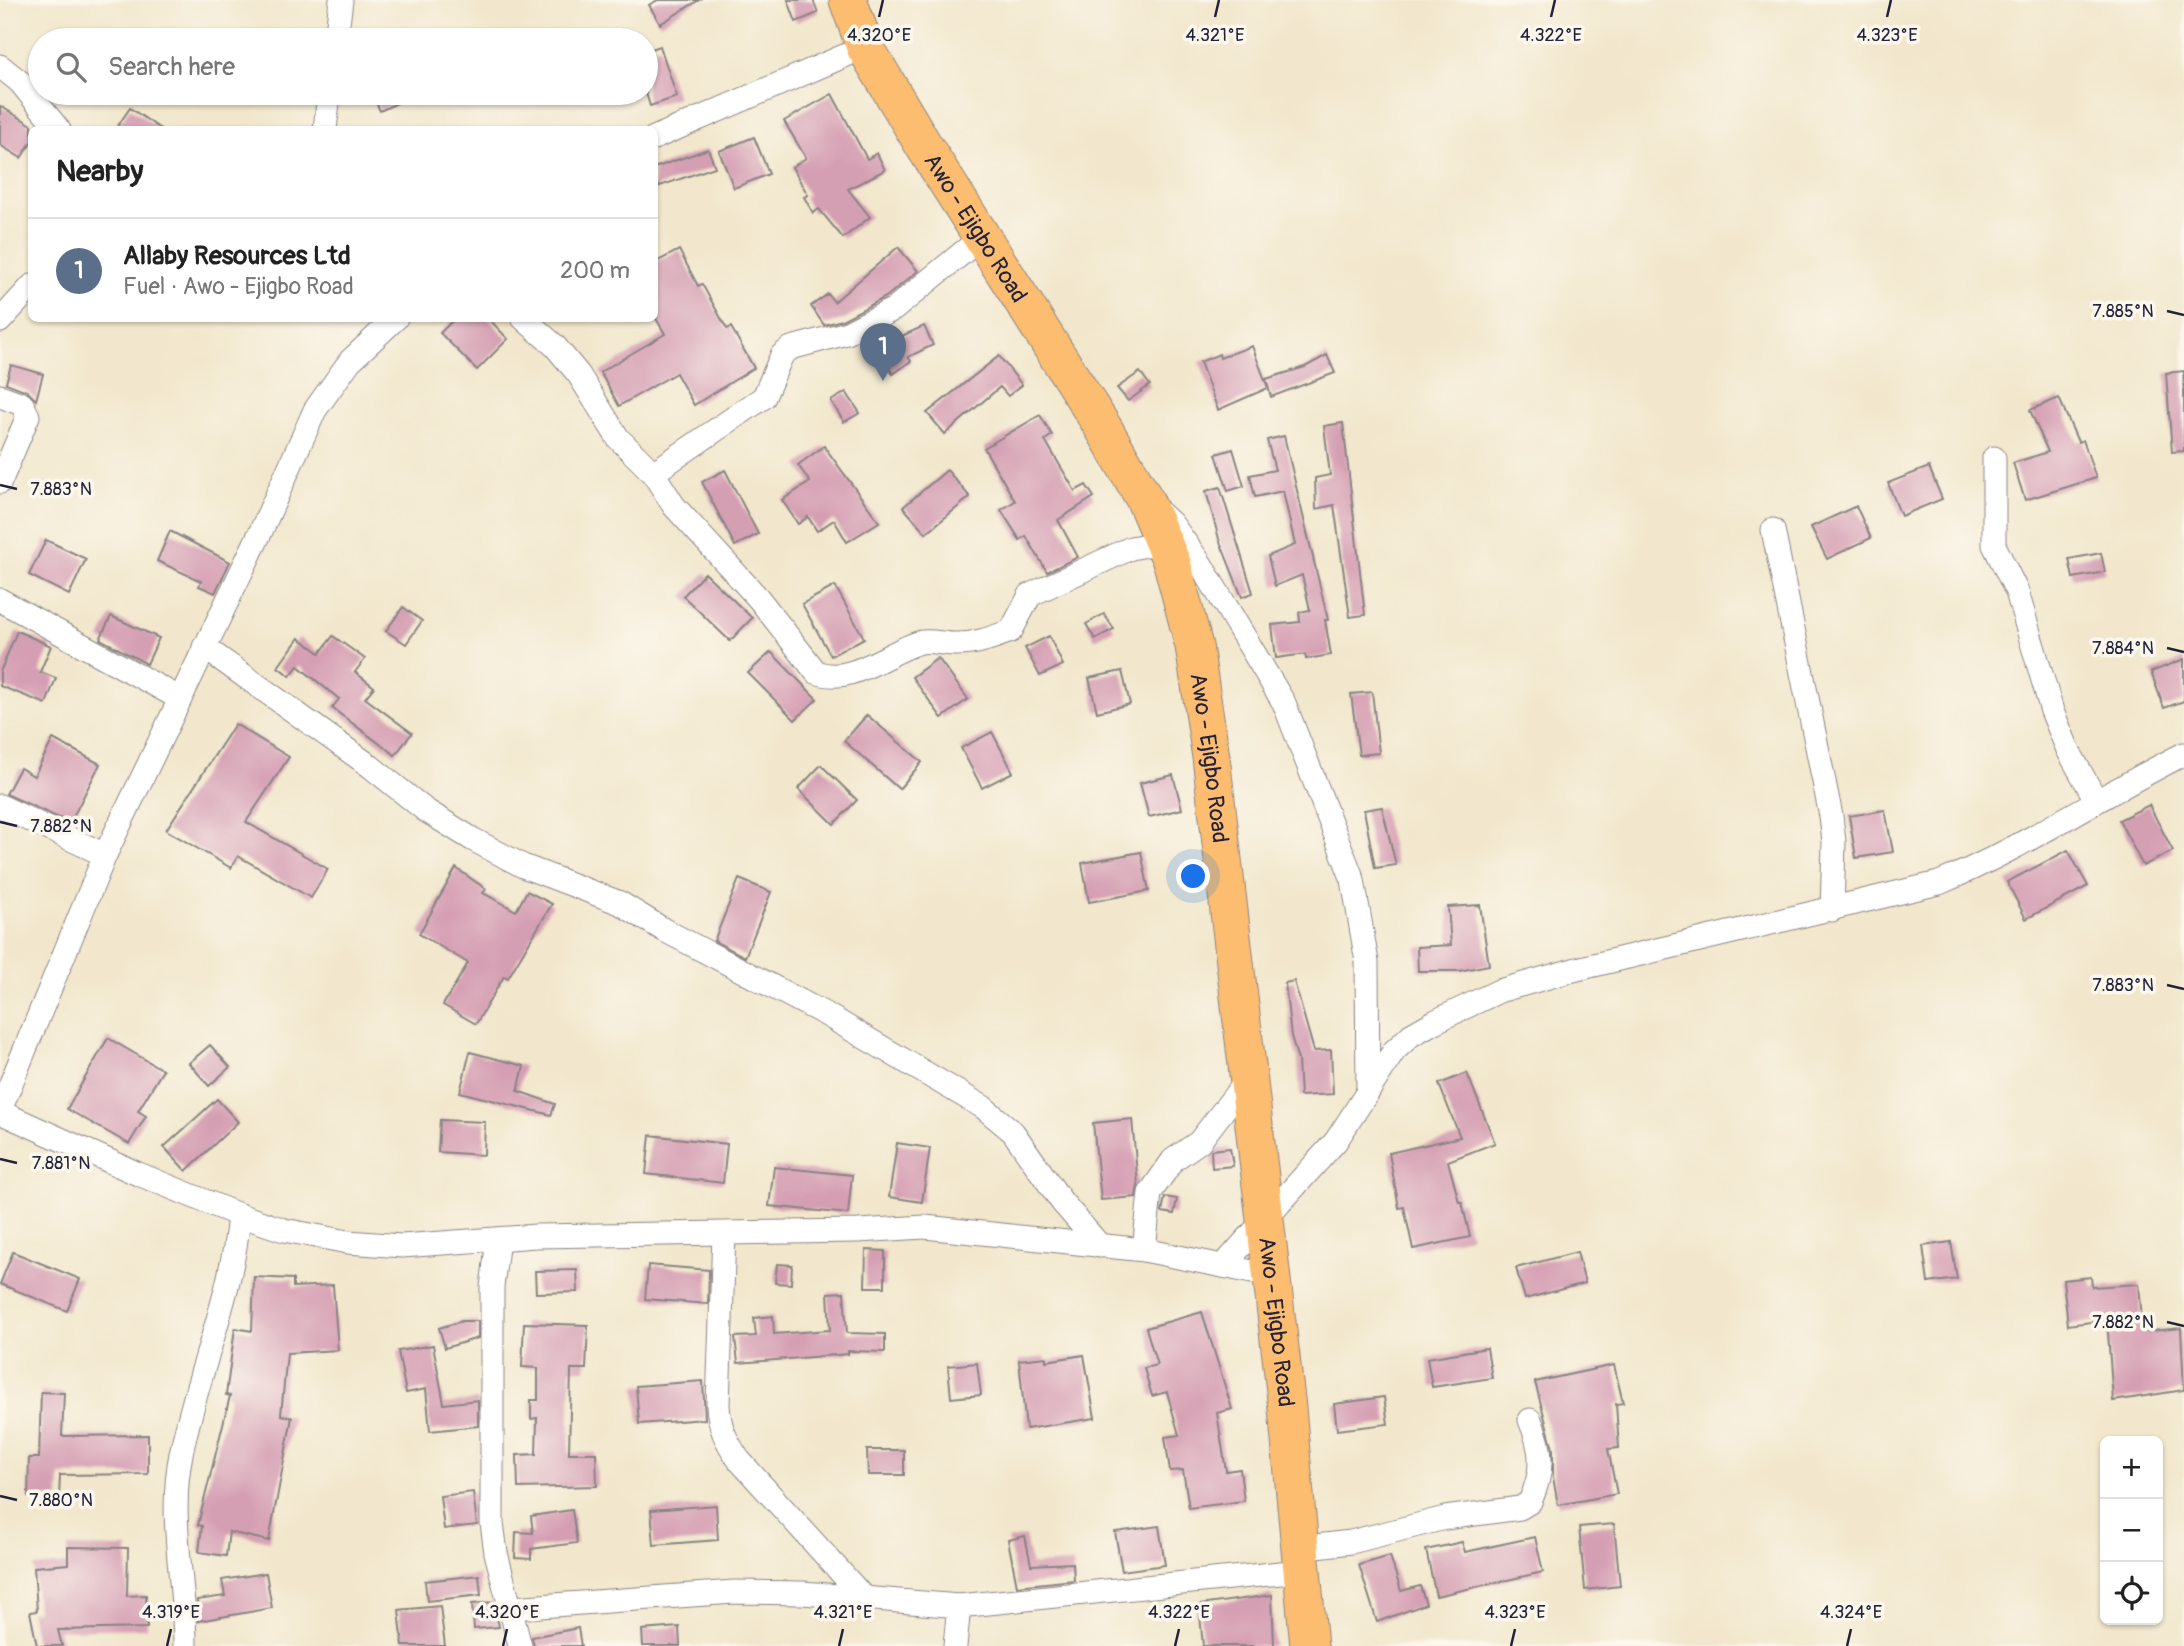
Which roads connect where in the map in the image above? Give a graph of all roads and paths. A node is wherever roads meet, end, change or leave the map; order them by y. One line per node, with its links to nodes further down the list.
1 (341, 0): 3 (street)
2 (848, 0): 4 (main road, Awo - Ejigbo Road)
3 (338, 28)
4 (865, 47): 11 (street); 12 (main road, Awo - Ejigbo Road)
5 (0, 66): 6 (street)
6 (28, 92)
7 (39, 105): 9 (street)
8 (328, 105): 10 (street)
9 (56, 126)
10 (325, 126)
11 (658, 136)
12 (983, 236): 21 (street); 23 (main road, Awo - Ejigbo Road)
13 (28, 290): 14 (street)
14 (0, 321)
15 (369, 322): 18 (street)
16 (392, 322): 18 (street)
17 (528, 322): 21 (street)
18 (370, 342): 27 (street)
19 (0, 396): 22 (street)
20 (1994, 458): 30 (street)
21 (653, 473): 25 (street)
22 (0, 482)
23 (1145, 500): 25 (main road, Awo - Ejigbo Road); 35 (street)
24 (1773, 530): 33 (street)
25 (1163, 542): 34 (main road, Awo - Ejigbo Road)
26 (0, 600): 28 (street)
27 (204, 647): 28 (street); 41 (street)
28 (179, 698): 32 (street)
29 (2184, 754): 30 (street)
30 (2096, 800): 33 (street)
31 (0, 806): 32 (street)
32 (105, 855): 36 (street)
33 (1832, 910): 35 (street)
34 (1249, 1077): 38 (main road, Awo - Ejigbo Road); 42 (street)
35 (1368, 1093): 38 (street)
36 (0, 1111): 37 (street)
37 (239, 1215): 40 (street); 50 (street)
38 (1264, 1219): 43 (street); 44 (main road, Awo - Ejigbo Road)
39 (724, 1234): 40 (street); 41 (street); 47 (street)
40 (498, 1239): 49 (street)
41 (1100, 1245): 42 (street)
42 (1144, 1250): 43 (street)
43 (1223, 1266): 44 (street)
44 (1272, 1276): 46 (main road, Awo - Ejigbo Road)
45 (1530, 1420): 46 (street)
46 (1300, 1559): 48 (street); 53 (main road, Awo - Ejigbo Road)
47 (864, 1598): 48 (street); 49 (street)
48 (959, 1606): 52 (street)
49 (512, 1608): 51 (street)
50 (185, 1646)
51 (520, 1646)
52 (955, 1646)
53 (1309, 1646)

